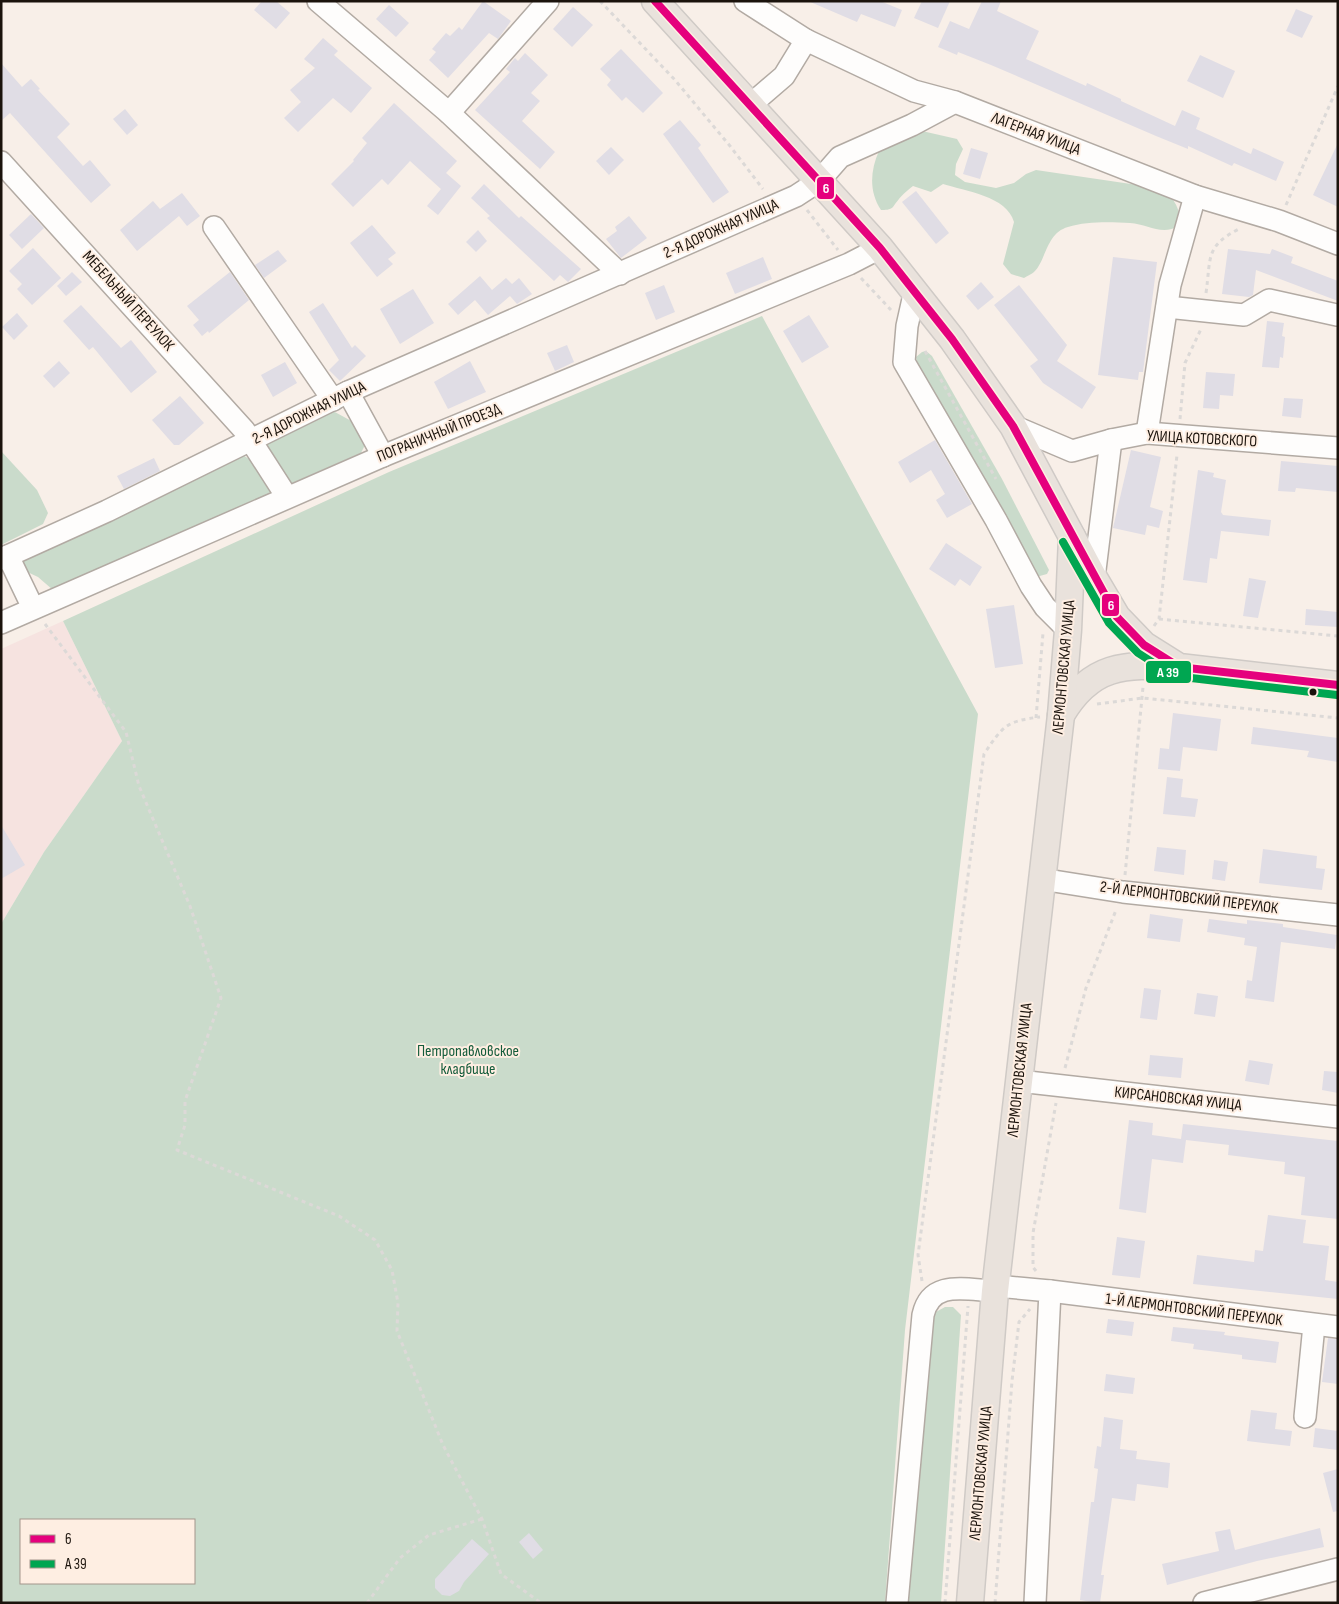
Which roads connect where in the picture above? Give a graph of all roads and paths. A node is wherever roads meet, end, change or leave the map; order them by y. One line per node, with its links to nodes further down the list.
1 (318, 1): 9 (street)
2 (548, 1): 9 (street)
3 (600, 1): 12 (path)
4 (655, 1): 8 (main road)
5 (745, 1): 6 (street, ЛАГЕРНАЯ УЛИЦА)
6 (806, 40): 7 (street, ЛАГЕРНАЯ УЛИЦА); 8 (street)
7 (955, 102): 11 (street, 2-Я ДОРОЖНАЯ УЛИЦА); 13 (street, ЛАГЕРНАЯ УЛИЦА)
8 (749, 106): 11 (main road)
9 (448, 113): 17 (street)
10 (1, 162): 25 (street, МЕБЕЛЬНЫЙ ПЕРЕУЛОК)
11 (819, 181): 12 (street, 2-Я ДОРОЖНАЯ УЛИЦА); 16 (main road)
12 (796, 196): 17 (street, 2-Я ДОРОЖНАЯ УЛИЦА)
13 (1195, 196): 15 (street, ЛАГЕРНАЯ УЛИЦА); 19 (street)
14 (214, 226): 21 (street)
15 (1338, 244)
16 (880, 248): 18 (main road); 27 (street, ПОГРАНИЧНЫЙ ПРОЕЗД)
17 (620, 274): 21 (street, 2-Я ДОРОЖНАЯ УЛИЦА)
18 (915, 290): 22 (main road); 35 (street)
19 (1167, 307): 20 (street); 23 (street)
20 (1337, 315)
21 (340, 396): 25 (street, 2-Я ДОРОЖНАЯ УЛИЦА); 27 (street)
22 (1013, 426): 24 (street, УЛИЦА КОТОВСКОГО); 29 (main road)
23 (1147, 434): 24 (street, УЛИЦА КОТОВСКОГО); 26 (street, УЛИЦА КОТОВСКОГО)
24 (1111, 440): 31 (street)
25 (253, 441): 28 (street, МЕБЕЛЬНЫЙ ПЕРЕУЛОК); 30 (street, 2-Я ДОРОЖНАЯ УЛИЦА)
26 (1338, 448)
27 (383, 456): 28 (street, ПОГРАНИЧНЫЙ ПРОЕЗД)
28 (288, 497): 32 (street, ПОГРАНИЧНЫЙ ПРОЕЗД)
29 (1072, 537): 31 (main road); 35 (main road, ЛЕРМОНТОВСКАЯ УЛИЦА)
30 (5, 557): 32 (street)
31 (1094, 578): 37 (main road)
32 (33, 608): 34 (street, ПОГРАНИЧНЫЙ ПРОЕЗД); 49 (path)
33 (1159, 619): 36 (path)
34 (1, 623)
35 (1068, 630): 39 (main road, ЛЕРМОНТОВСКАЯ УЛИЦА)
36 (1338, 636)
37 (1179, 667): 38 (main road); 39 (main road)
38 (1338, 684)
39 (1061, 715): 40 (main road, ЛЕРМОНТОВСКАЯ УЛИЦА)
40 (1041, 879): 41 (street, 2-Й ЛЕРМОНТОВСКИЙ ПЕРЕУЛОК); 42 (main road, ЛЕРМОНТОВСКАЯ УЛИЦА)
41 (1338, 915)
42 (1019, 1081): 43 (street, КИРСАНОВСКАЯ УЛИЦА); 44 (main road, ЛЕРМОНТОВСКАЯ УЛИЦА)
43 (1338, 1117)
44 (987, 1289): 45 (street, 1-Й ЛЕРМОНТОВСКИЙ ПЕРЕУЛОК); 53 (street, 1-Й ЛЕРМОНТОВСКИЙ ПЕРЕУЛОК); 54 (path); 55 (main road, ЛЕРМОНТОВСКАЯ УЛИЦА)
45 (1050, 1291): 46 (street, 1-Й ЛЕРМОНТОВСКИЙ ПЕРЕУЛОК); 56 (path); 57 (street)
46 (1314, 1325): 47 (street, 1-Й ЛЕРМОНТОВСКИЙ ПЕРЕУЛОК); 48 (street)
47 (1338, 1327)
48 (1305, 1417)
49 (482, 1519): 51 (path); 52 (path)
50 (1338, 1569): 58 (street)
51 (366, 1603)
52 (541, 1603)
53 (897, 1603)
54 (945, 1603)
55 (970, 1603)
56 (995, 1603)
57 (1035, 1603)
58 (1204, 1603)

